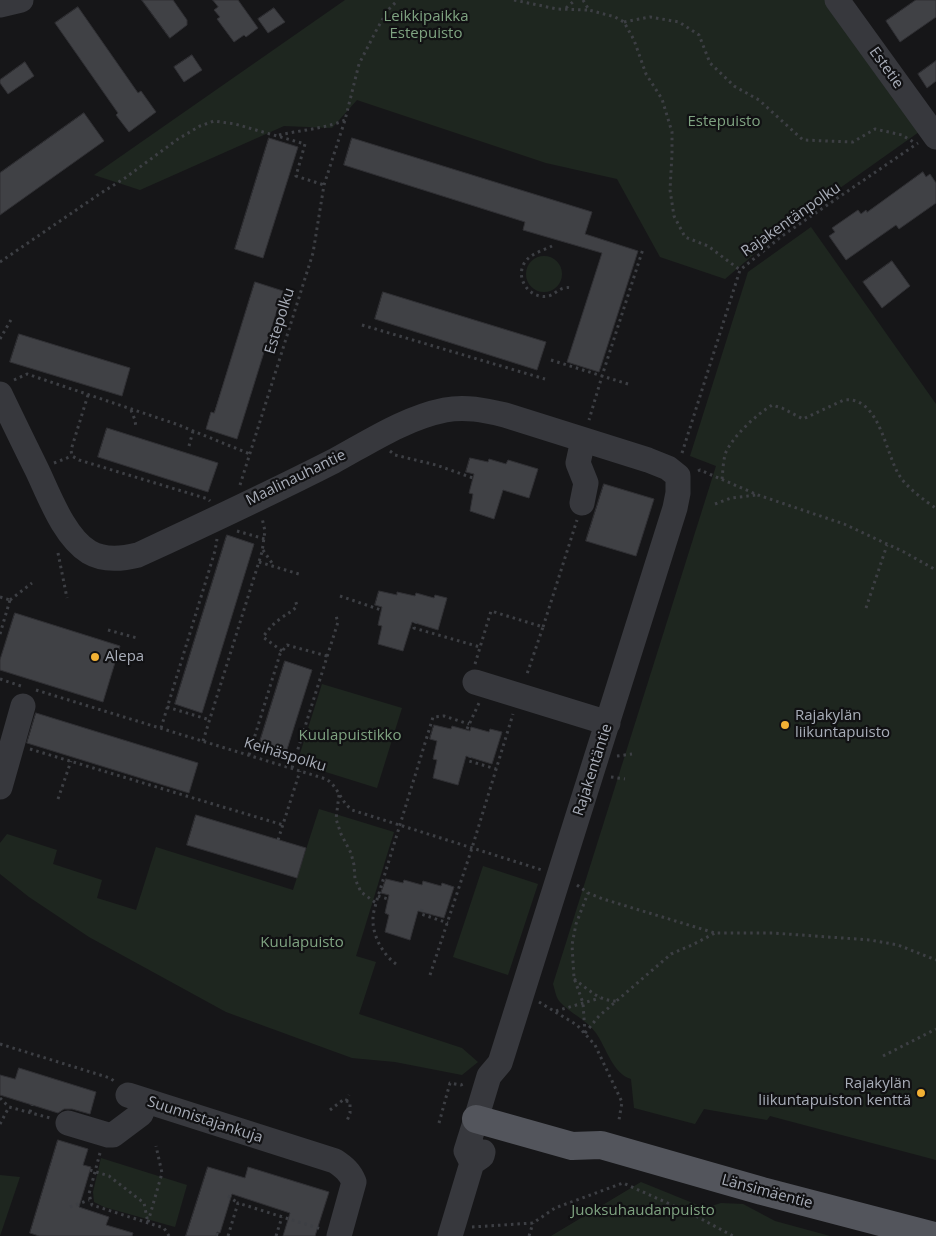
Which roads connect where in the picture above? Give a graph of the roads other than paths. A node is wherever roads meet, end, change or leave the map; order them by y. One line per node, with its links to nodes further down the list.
1 (21, 0): 3 (street)
2 (837, 0): 4 (street, Estetie)
3 (0, 5)
4 (929, 138)
5 (5, 388): 6 (street, Maalinauhantie)
6 (584, 434): 7 (street, Maalinauhantie); 8 (street)
7 (678, 476): 11 (street, Rajakentäntie)
8 (582, 503)
9 (478, 680): 11 (street)
10 (23, 706): 12 (street)
11 (608, 723): 13 (street, Rajakentäntie)
12 (0, 787)
13 (486, 1112): 15 (street, Rajakentäntie); 17 (main road, Länsimäentie)
14 (68, 1123): 16 (street, Suunnistajankuja)
15 (460, 1232)
16 (334, 1234)
17 (934, 1236)

